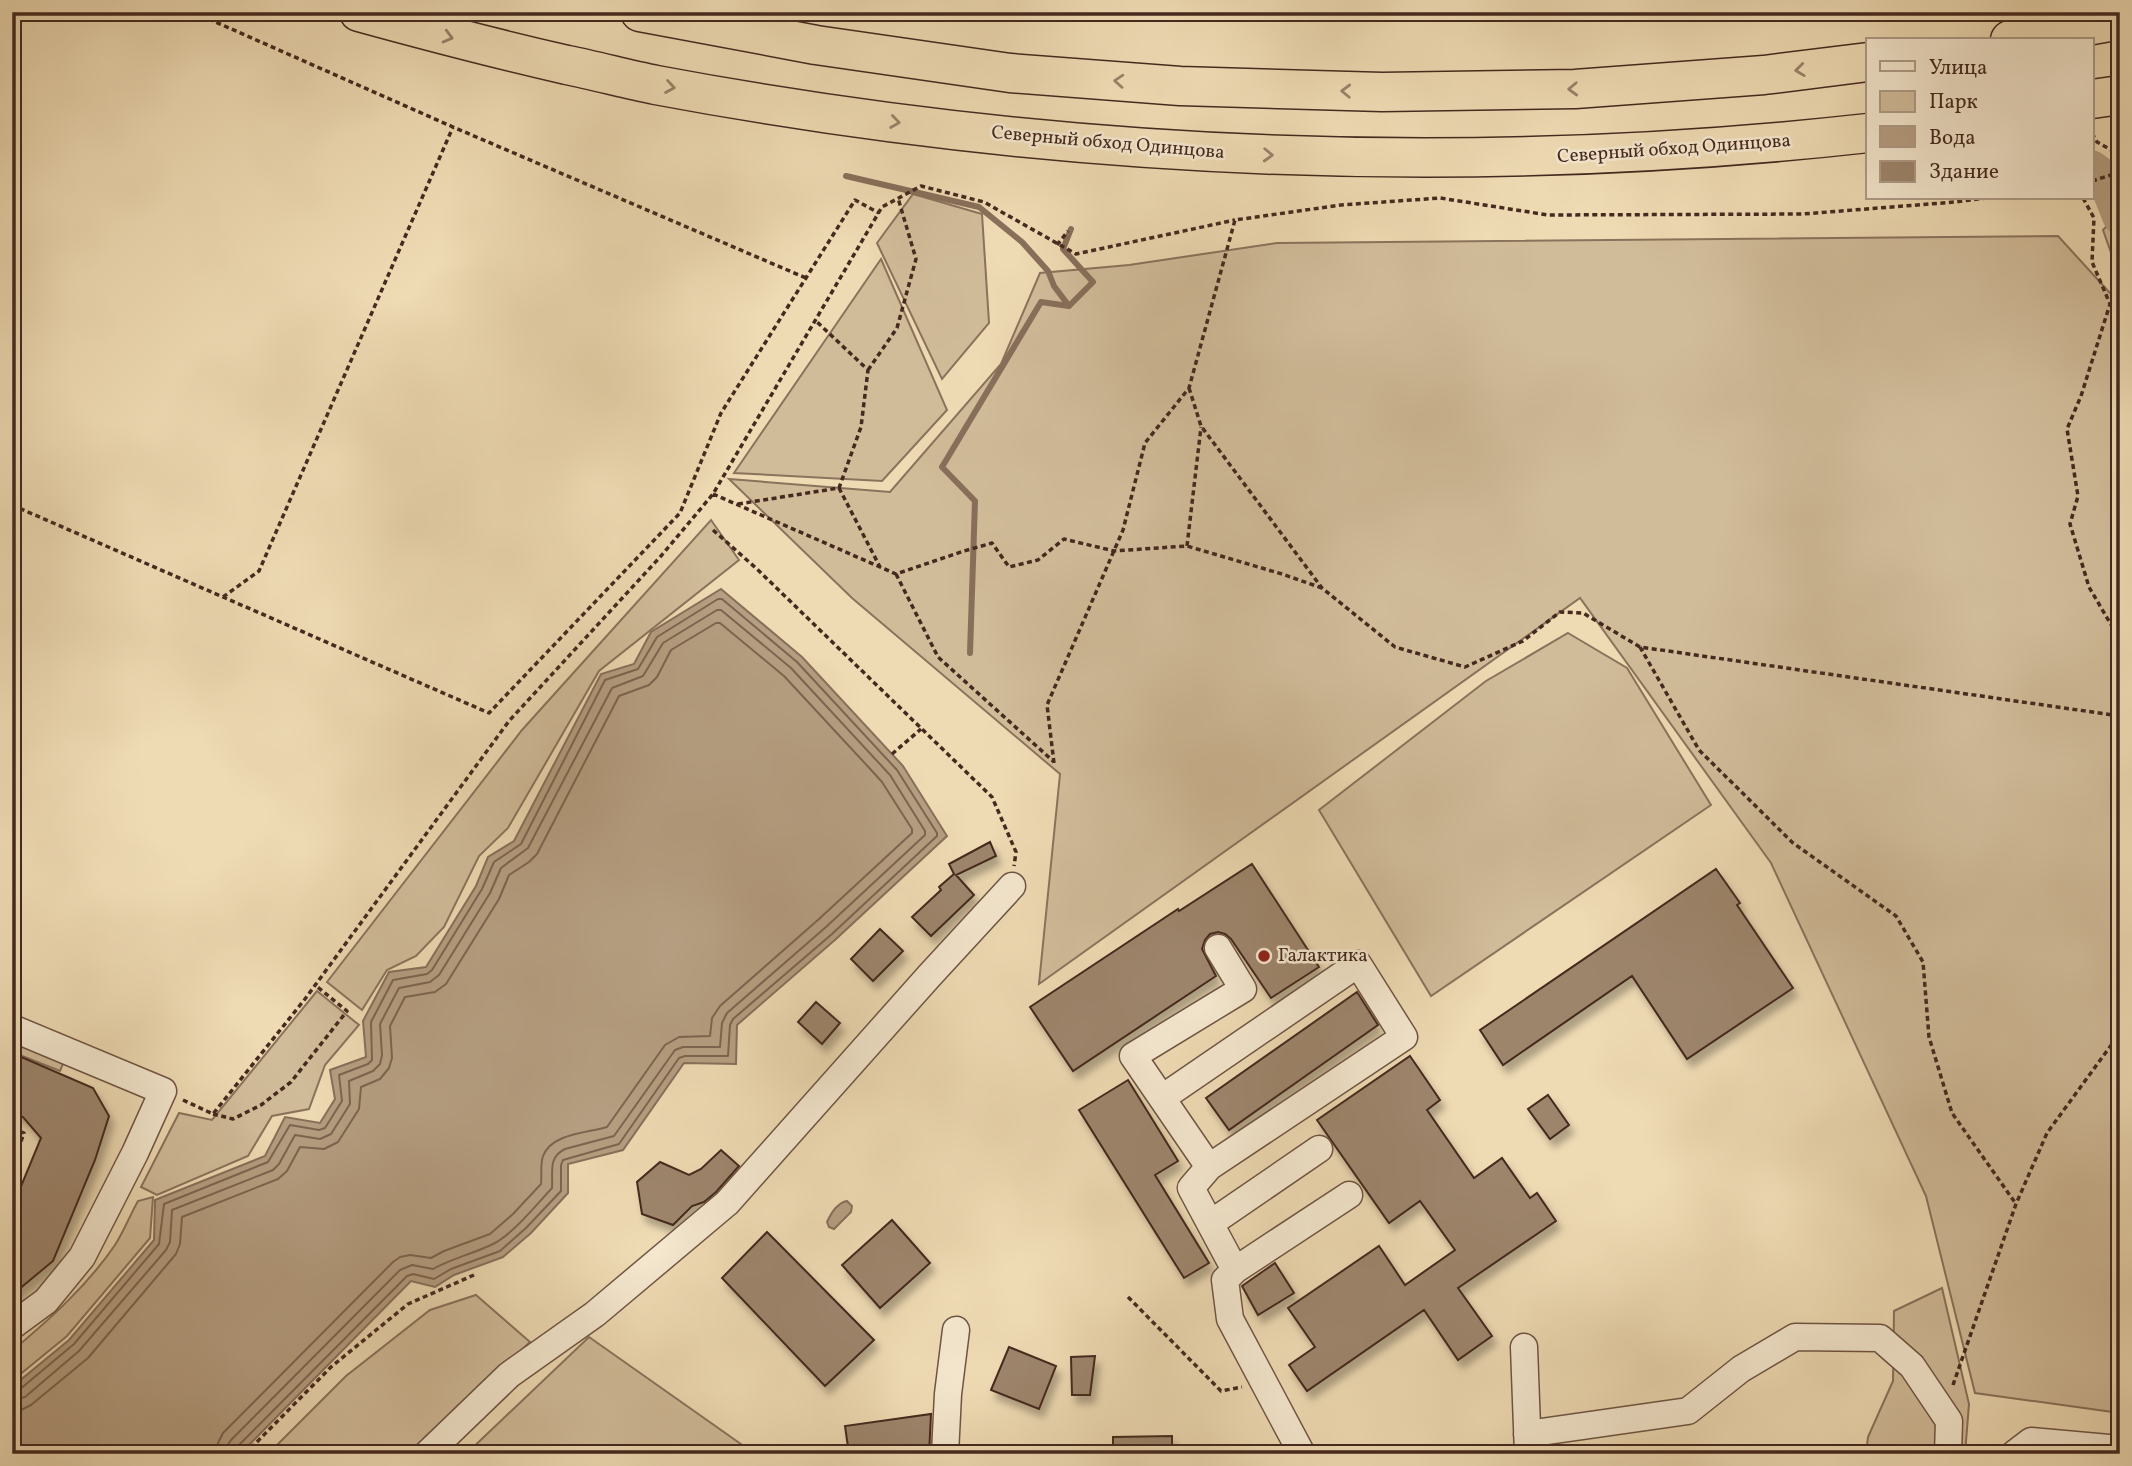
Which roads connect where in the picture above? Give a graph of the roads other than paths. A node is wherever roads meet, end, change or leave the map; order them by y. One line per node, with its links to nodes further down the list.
1 (359, 12): 8 (highway, Северный обход Одинцова, one-way to 8)
2 (640, 12): 5 (highway, one-way to 2)
3 (2120, 20): 4 (highway)
4 (2021, 38)
5 (1866, 62)
6 (2120, 94): 7 (highway)
7 (2094, 100)
8 (1866, 133)
9 (1012, 886): 23 (street)
10 (1218, 948): 12 (street)
11 (12, 1028): 18 (street)
12 (1162, 1098): 14 (street); 14 (street)
13 (1320, 1149): 16 (street)
14 (1209, 1167): 16 (street)
15 (1349, 1195): 17 (street)
16 (1211, 1223): 17 (street)
17 (1236, 1270): 25 (street)
18 (12, 1326)
19 (956, 1330): 24 (street)
20 (1524, 1347): 21 (street)
21 (1527, 1444): 26 (street)
22 (2120, 1449): 27 (street)
23 (427, 1454)
24 (945, 1454)
25 (1302, 1454)
26 (1948, 1454)
27 (2014, 1454)

